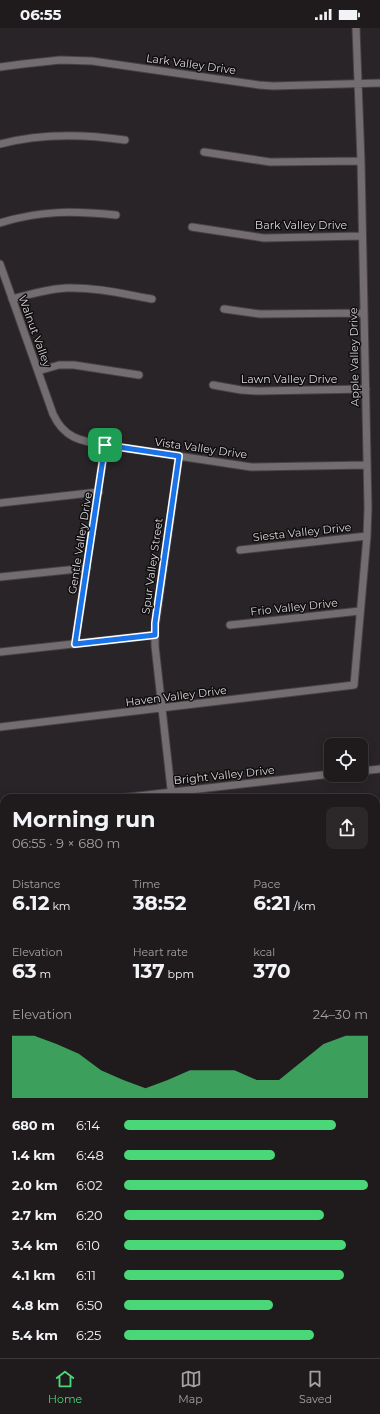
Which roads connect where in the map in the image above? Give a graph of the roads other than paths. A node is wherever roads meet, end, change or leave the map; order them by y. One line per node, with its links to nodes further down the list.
1 (356, 28): 4 (street, Apple Valley Drive)
2 (0, 68): 4 (street, Lark Valley Drive)
3 (380, 83): 4 (street, Lark Valley Drive)
4 (358, 84): 8 (street, Apple Valley Drive)
5 (125, 140): 6 (street)
6 (0, 144)
7 (204, 152): 8 (street)
8 (361, 161): 12 (street, Apple Valley Drive)
9 (116, 215): 10 (street)
10 (0, 223)
11 (192, 227): 12 (street, Bark Valley Drive)
12 (362, 236): 17 (street, Apple Valley Drive)
13 (0, 264): 15 (street, Walnut Valley)
14 (152, 299): 15 (street)
15 (12, 300): 18 (street, Walnut Valley)
16 (224, 309): 17 (street)
17 (364, 313): 21 (street, Apple Valley Drive)
18 (38, 371): 19 (street); 22 (street, Walnut Valley)
19 (139, 375)
20 (213, 385): 21 (street, Lawn Valley Drive)
21 (366, 389): 25 (street, Apple Valley Drive)
22 (50, 406): 23 (street, Vista Valley Drive)
23 (105, 445): 24 (street, Vista Valley Drive); 26 (street, Gentle Valley Drive)
24 (179, 456): 25 (street, Vista Valley Drive); 34 (street, Spur Valley Street)
25 (368, 465): 28 (street, Apple Valley Drive)
26 (99, 492): 27 (street); 30 (street, Gentle Valley Drive)
27 (0, 503)
28 (367, 536): 29 (street, Siesta Valley Drive); 32 (street, Apple Valley Drive)
29 (240, 550)
30 (87, 568): 31 (street); 35 (street, Gentle Valley Drive)
31 (0, 578)
32 (360, 611): 33 (street, Frio Valley Drive); 37 (street, Apple Valley Drive)
33 (230, 625)
34 (155, 635): 35 (street); 38 (street, Spur Valley Street)
35 (75, 644): 36 (street)
36 (0, 652)
37 (354, 685): 38 (street, Haven Valley Drive)
38 (162, 709): 39 (street, Haven Valley Drive); 43 (street, Spur Valley Street)
39 (0, 727)
40 (380, 768): 41 (street)
41 (368, 770)
42 (324, 775): 44 (street, Bright Valley Drive)
43 (172, 794)
44 (180, 794)

